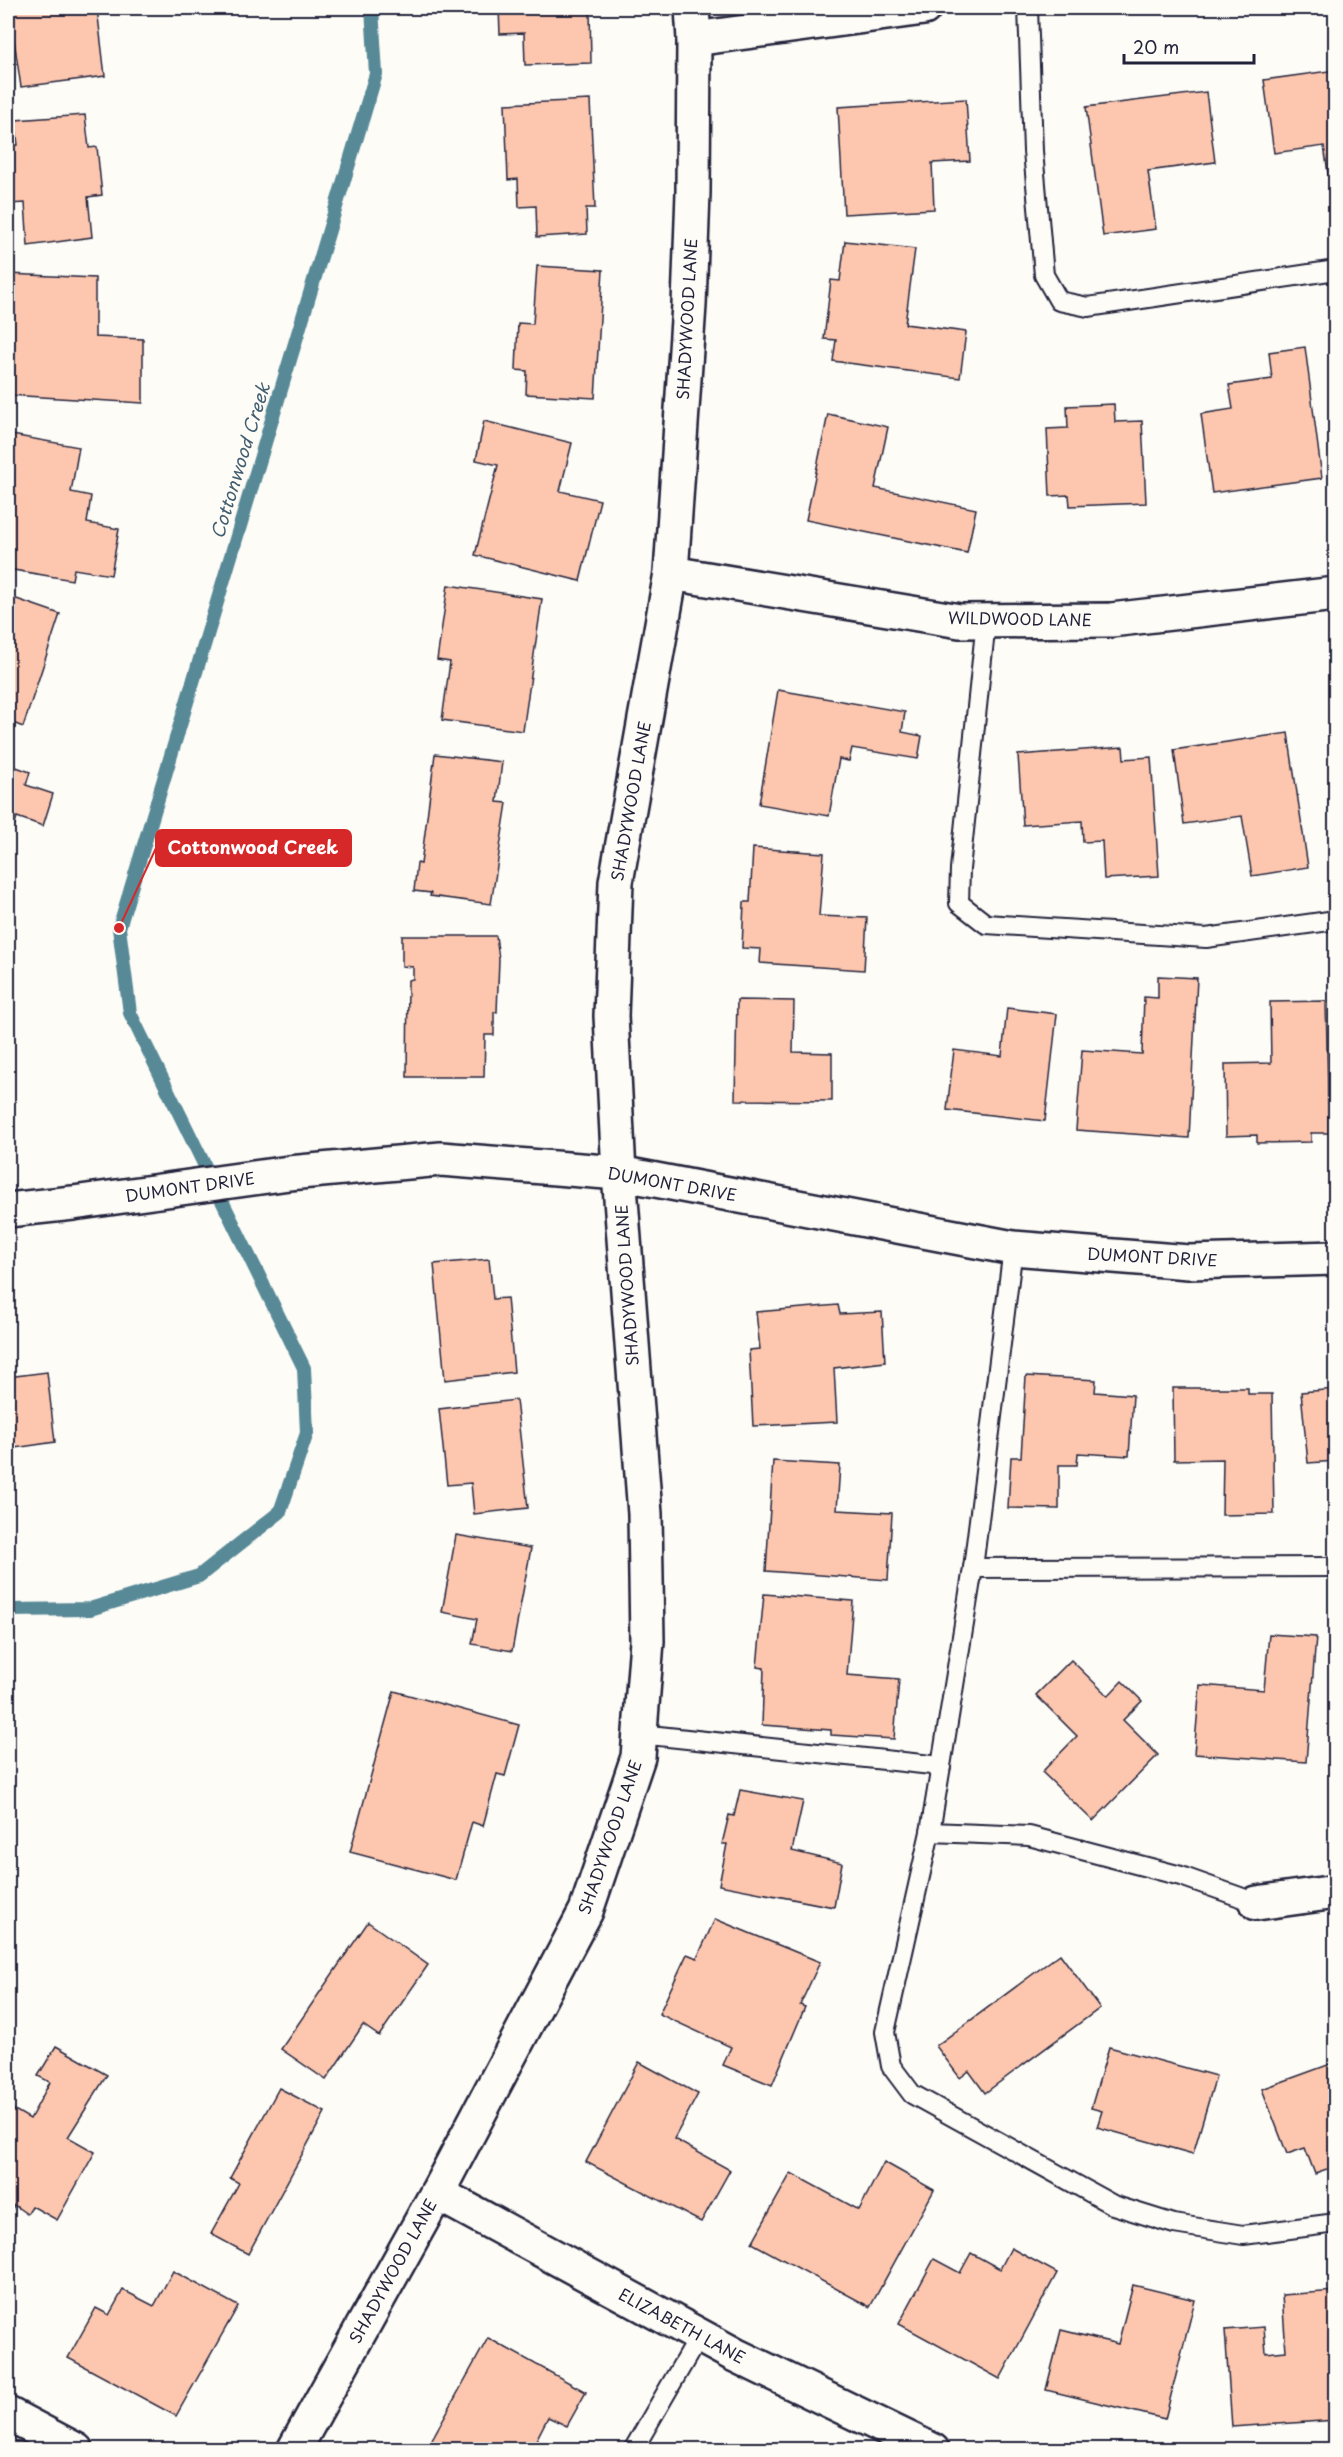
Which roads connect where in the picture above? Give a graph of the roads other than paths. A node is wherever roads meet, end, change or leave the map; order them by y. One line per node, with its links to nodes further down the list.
1 (924, 8): 3 (street)
2 (1028, 8): 4 (lane)
3 (693, 23): 5 (street, SHADYWOOD LANE)
4 (1335, 270)
5 (671, 573): 7 (street, WILDWOOD LANE); 9 (street, SHADYWOOD LANE)
6 (1335, 594): 7 (street, WILDWOOD LANE)
7 (986, 621): 8 (lane)
8 (1335, 920)
9 (619, 1173): 10 (street, DUMONT DRIVE); 11 (street, DUMONT DRIVE); 15 (street, SHADYWOOD LANE)
10 (8, 1210)
11 (1013, 1248): 12 (street, DUMONT DRIVE); 14 (lane)
12 (1335, 1258)
13 (1335, 1567): 14 (lane)
14 (973, 1568): 16 (lane)
15 (640, 1734): 16 (lane); 20 (street, SHADYWOOD LANE)
16 (941, 1766): 17 (lane)
17 (930, 1832): 19 (lane); 21 (lane)
18 (1335, 1892): 19 (street)
19 (1257, 1904)
20 (437, 2193): 22 (street, ELIZABETH LANE); 25 (street, SHADYWOOD LANE)
21 (1335, 2223)
22 (699, 2336): 26 (lane); 27 (street, ELIZABETH LANE)
23 (8, 2414): 24 (street)
24 (76, 2450)
25 (294, 2450)
26 (633, 2450)
27 (932, 2450)

